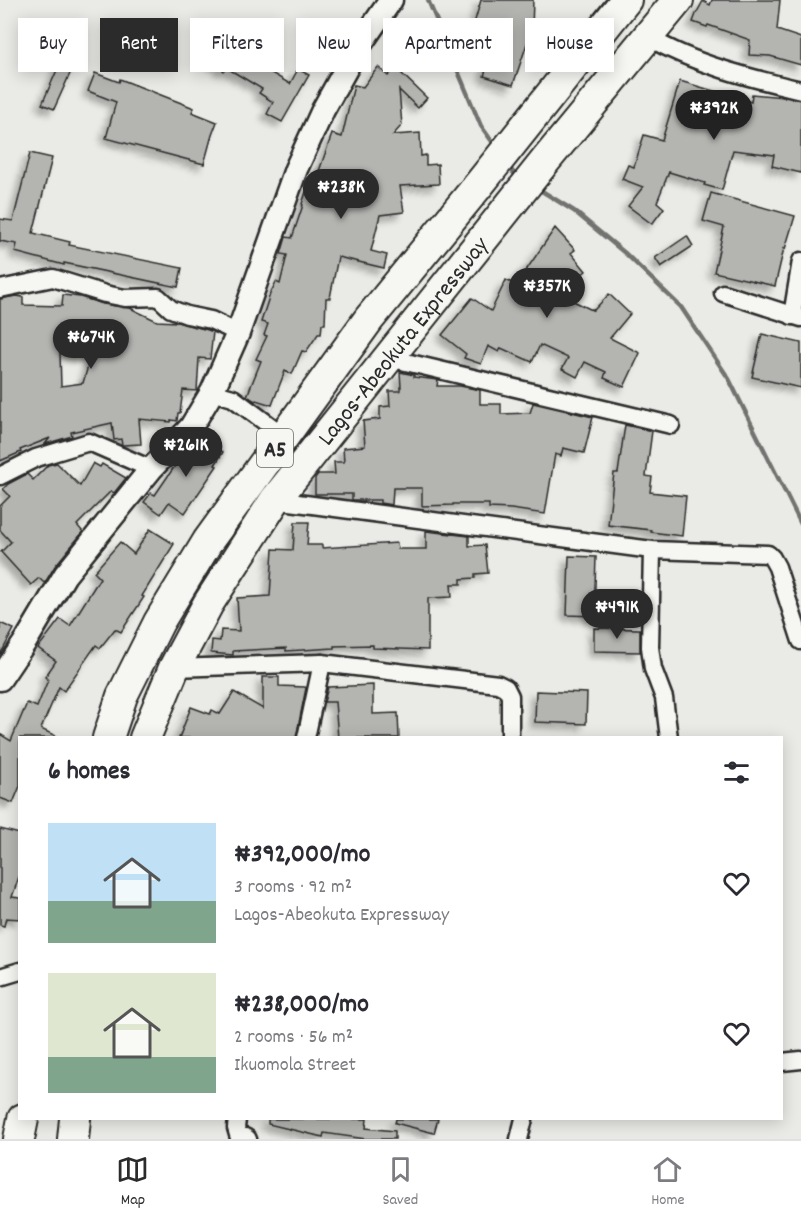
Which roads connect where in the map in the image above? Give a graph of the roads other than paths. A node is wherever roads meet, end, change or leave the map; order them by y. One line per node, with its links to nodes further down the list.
1 (391, 0): 10 (street)
2 (626, 0): 14 (highway, Lagos-Abeokuta Expressway / A5)
3 (678, 0): 4 (highway, Lagos-Abeokuta Expressway / A5)
4 (648, 37): 5 (street); 11 (highway, Lagos-Abeokuta Expressway / A5)
5 (801, 90)
6 (801, 261): 9 (street)
7 (0, 289): 10 (street)
8 (723, 292): 9 (street)
9 (796, 317)
10 (238, 333): 12 (street)
11 (389, 358): 13 (street); 17 (highway, Lagos-Abeokuta Expressway / A5)
12 (212, 392): 14 (street); 15 (street)
13 (671, 425)
14 (284, 436): 23 (highway, Lagos-Abeokuta Expressway / A5)
15 (151, 469): 16 (street); 22 (street)
16 (0, 476)
17 (275, 500): 18 (street); 21 (highway, Lagos-Abeokuta Expressway / A5)
18 (652, 550): 19 (street); 27 (street)
19 (801, 641)
20 (322, 663): 21 (street); 25 (street); 26 (street)
21 (174, 668): 24 (highway, Lagos-Abeokuta Expressway / A5)
22 (0, 679)
23 (109, 736)
24 (146, 736)
25 (306, 736)
26 (510, 736)
27 (669, 736)
28 (18, 972): 29 (street)
29 (0, 977)
30 (801, 1060): 31 (street)
31 (783, 1062)
32 (23, 1120): 36 (highway)
33 (75, 1120): 37 (highway)
34 (237, 1120): 38 (street)
35 (524, 1120): 39 (street)
36 (19, 1139)
37 (73, 1139)
38 (248, 1139)
39 (519, 1139)

